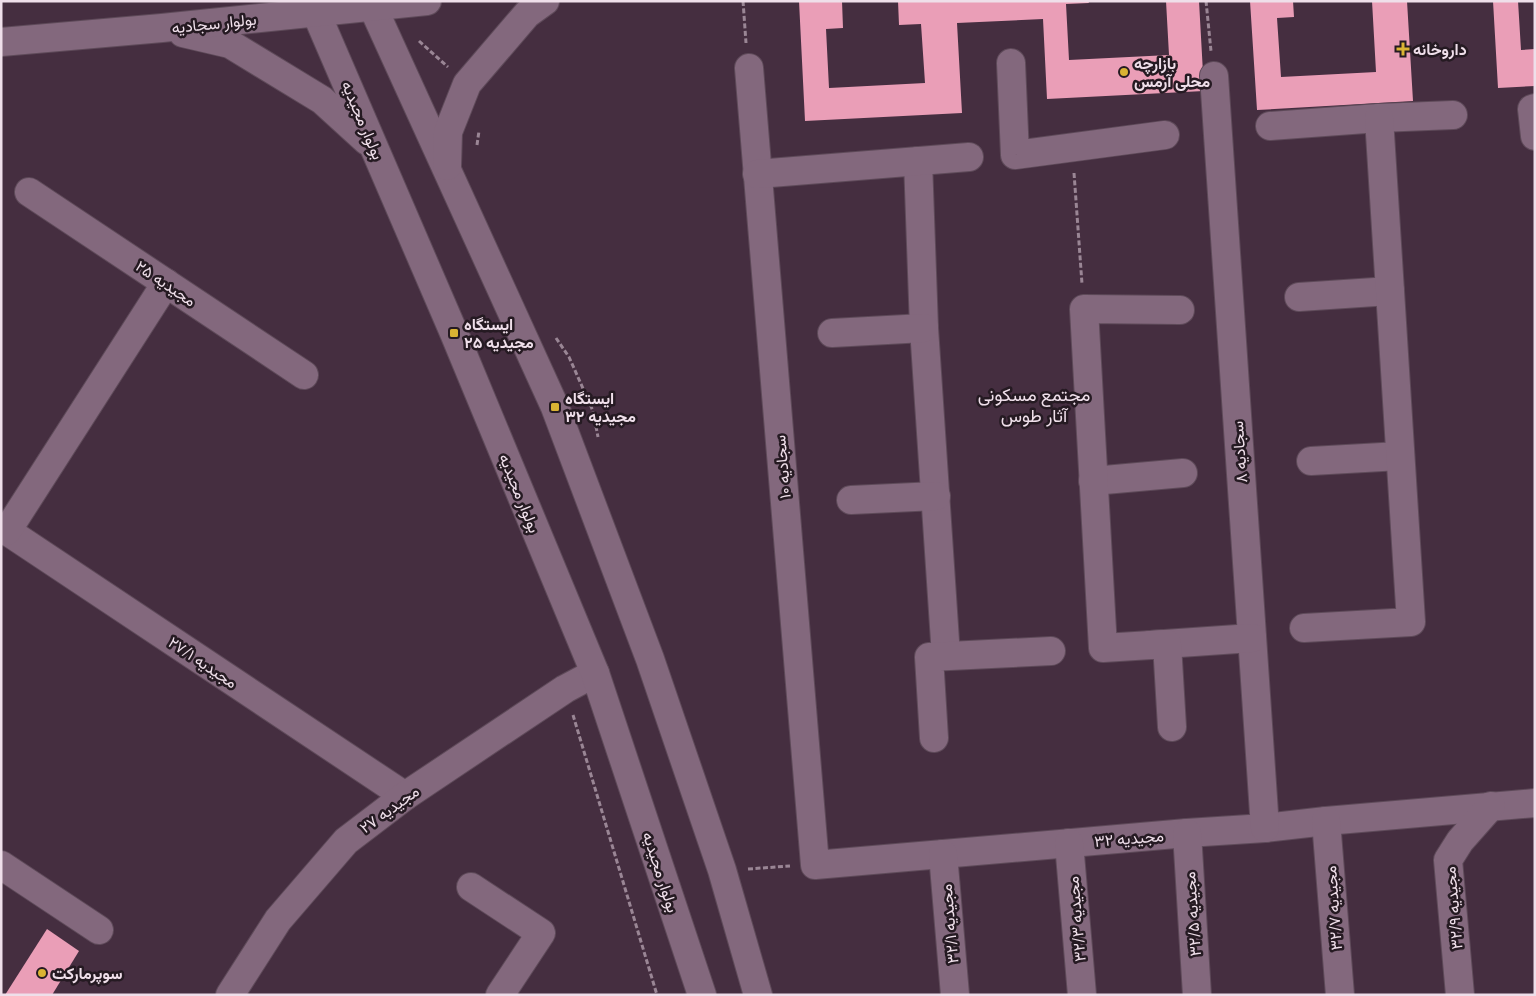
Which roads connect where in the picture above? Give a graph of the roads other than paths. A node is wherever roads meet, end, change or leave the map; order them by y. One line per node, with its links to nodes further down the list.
1 (427, 1): 3 (street, بولوار سجادیه)
2 (545, 1): 19 (street)
3 (371, 4): 4 (street, بولوار سجادیه); 19 (street)
4 (314, 7): 5 (street, بولوار سجادیه); 16 (street, بولوار مجیدیه)
5 (162, 28): 6 (street, بولوار سجادیه); 16 (street)
6 (1, 42)
7 (1011, 63): 14 (street)
8 (749, 68): 20 (street, سجادیه ۱۰)
9 (1214, 76): 37 (street, سجادیه ۸)
10 (1535, 108): 15 (street)
11 (1453, 115): 12 (street)
12 (1379, 118): 13 (street); 23 (street)
13 (1270, 126)
14 (1165, 135)
15 (1535, 136)
16 (375, 149): 41 (street, بولوار مجیدیه)
17 (969, 157): 18 (street)
18 (918, 161): 20 (street); 26 (street)
19 (447, 172): 59 (street)
20 (757, 174): 53 (street, سجادیه ۱۰)
21 (29, 192): 22 (street, مجیدیه ۲۵)
22 (166, 283): 28 (street, مجیدیه ۲۵); 35 (street)
23 (1390, 291): 24 (street); 29 (street)
24 (1299, 297)
25 (1180, 310): 32 (street)
26 (924, 328): 27 (street); 33 (street)
27 (832, 333)
28 (304, 375)
29 (1400, 456): 30 (street); 36 (street)
30 (1311, 461)
31 (1183, 473): 32 (street)
32 (1093, 481): 38 (street)
33 (936, 496): 34 (street); 40 (street)
34 (850, 500)
35 (4, 529): 44 (street, مجیدیه ۲۷/۱)
36 (1304, 628)
37 (1252, 638): 38 (street); 48 (street, سجادیه ۸)
38 (1136, 646): 42 (street)
39 (1051, 651): 40 (street)
40 (946, 656): 43 (street)
41 (595, 673): 44 (street, مجیدیه ۲۷); 58 (street, بولوار مجیدیه)
42 (1172, 727)
43 (934, 738)
44 (405, 796): 56 (street, مجیدیه ۲۷)
45 (1535, 803): 46 (street, مجیدیه ۳۲)
46 (1491, 806): 47 (street, مجیدیه ۳۲); 64 (street, مجیدیه ۳۲/٩)
47 (1326, 821): 48 (street, مجیدیه ۳۲); 63 (street, مجیدیه ۳۲/۷)
48 (1265, 828): 49 (street, مجیدیه ۳۲)
49 (1187, 833): 50 (street, مجیدیه ۳۲); 62 (street, مجیدیه ۳۲/۵)
50 (1069, 843): 51 (street, مجیدیه ۳۲); 61 (street, مجیدیه ۳۲/۳)
51 (943, 854): 53 (street, مجیدیه ۳۲); 60 (street, مجیدیه ۳۲/۱)
52 (1, 865): 55 (street)
53 (815, 865)
54 (471, 887): 57 (street)
55 (99, 930)
56 (230, 995)
57 (500, 995)
58 (702, 995)
59 (758, 995)
60 (954, 995)
61 (1082, 995)
62 (1198, 995)
63 (1340, 995)
64 (1460, 995)

